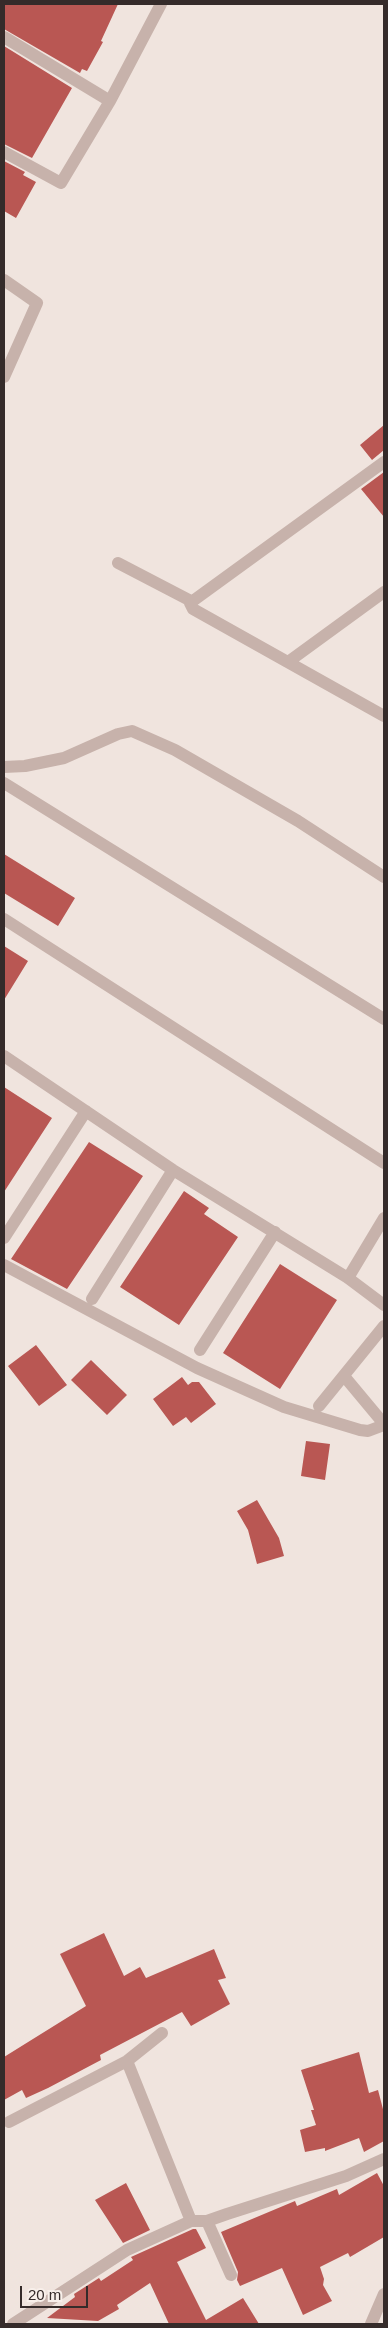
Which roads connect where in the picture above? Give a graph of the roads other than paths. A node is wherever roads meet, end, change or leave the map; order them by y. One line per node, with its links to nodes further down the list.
1 (161, 4): 3 (street)
2 (4, 38): 3 (street)
3 (110, 101): 4 (street)
4 (4, 152)
5 (4, 280): 6 (street)
6 (4, 377)
7 (384, 462): 10 (street)
8 (118, 563): 10 (street)
9 (384, 592): 11 (street)
10 (191, 601): 11 (street)
11 (288, 662): 12 (street)
12 (384, 716)
13 (4, 767): 15 (street)
14 (4, 782): 17 (street)
15 (384, 877)
16 (4, 919): 20 (street)
17 (384, 1019)
18 (4, 1056): 19 (street)
19 (86, 1111): 21 (street); 24 (street)
20 (384, 1163)
21 (173, 1170): 23 (street); 27 (street)
22 (384, 1218): 26 (street)
23 (275, 1232): 26 (street); 30 (street)
24 (4, 1238)
25 (4, 1264): 33 (street)
26 (348, 1278): 28 (street)
27 (92, 1298)
28 (384, 1305)
29 (384, 1326): 31 (street)
30 (200, 1350)
31 (344, 1376): 32 (street); 33 (street)
32 (319, 1406)
33 (384, 1424)
34 (162, 2033): 35 (street)
35 (127, 2061): 36 (street); 38 (street)
36 (9, 2122)
37 (384, 2159): 39 (street)
38 (191, 2221): 39 (street); 42 (street)
39 (207, 2221): 40 (street)
40 (231, 2275)
41 (384, 2294): 43 (street)
42 (13, 2324)
43 (371, 2324)

